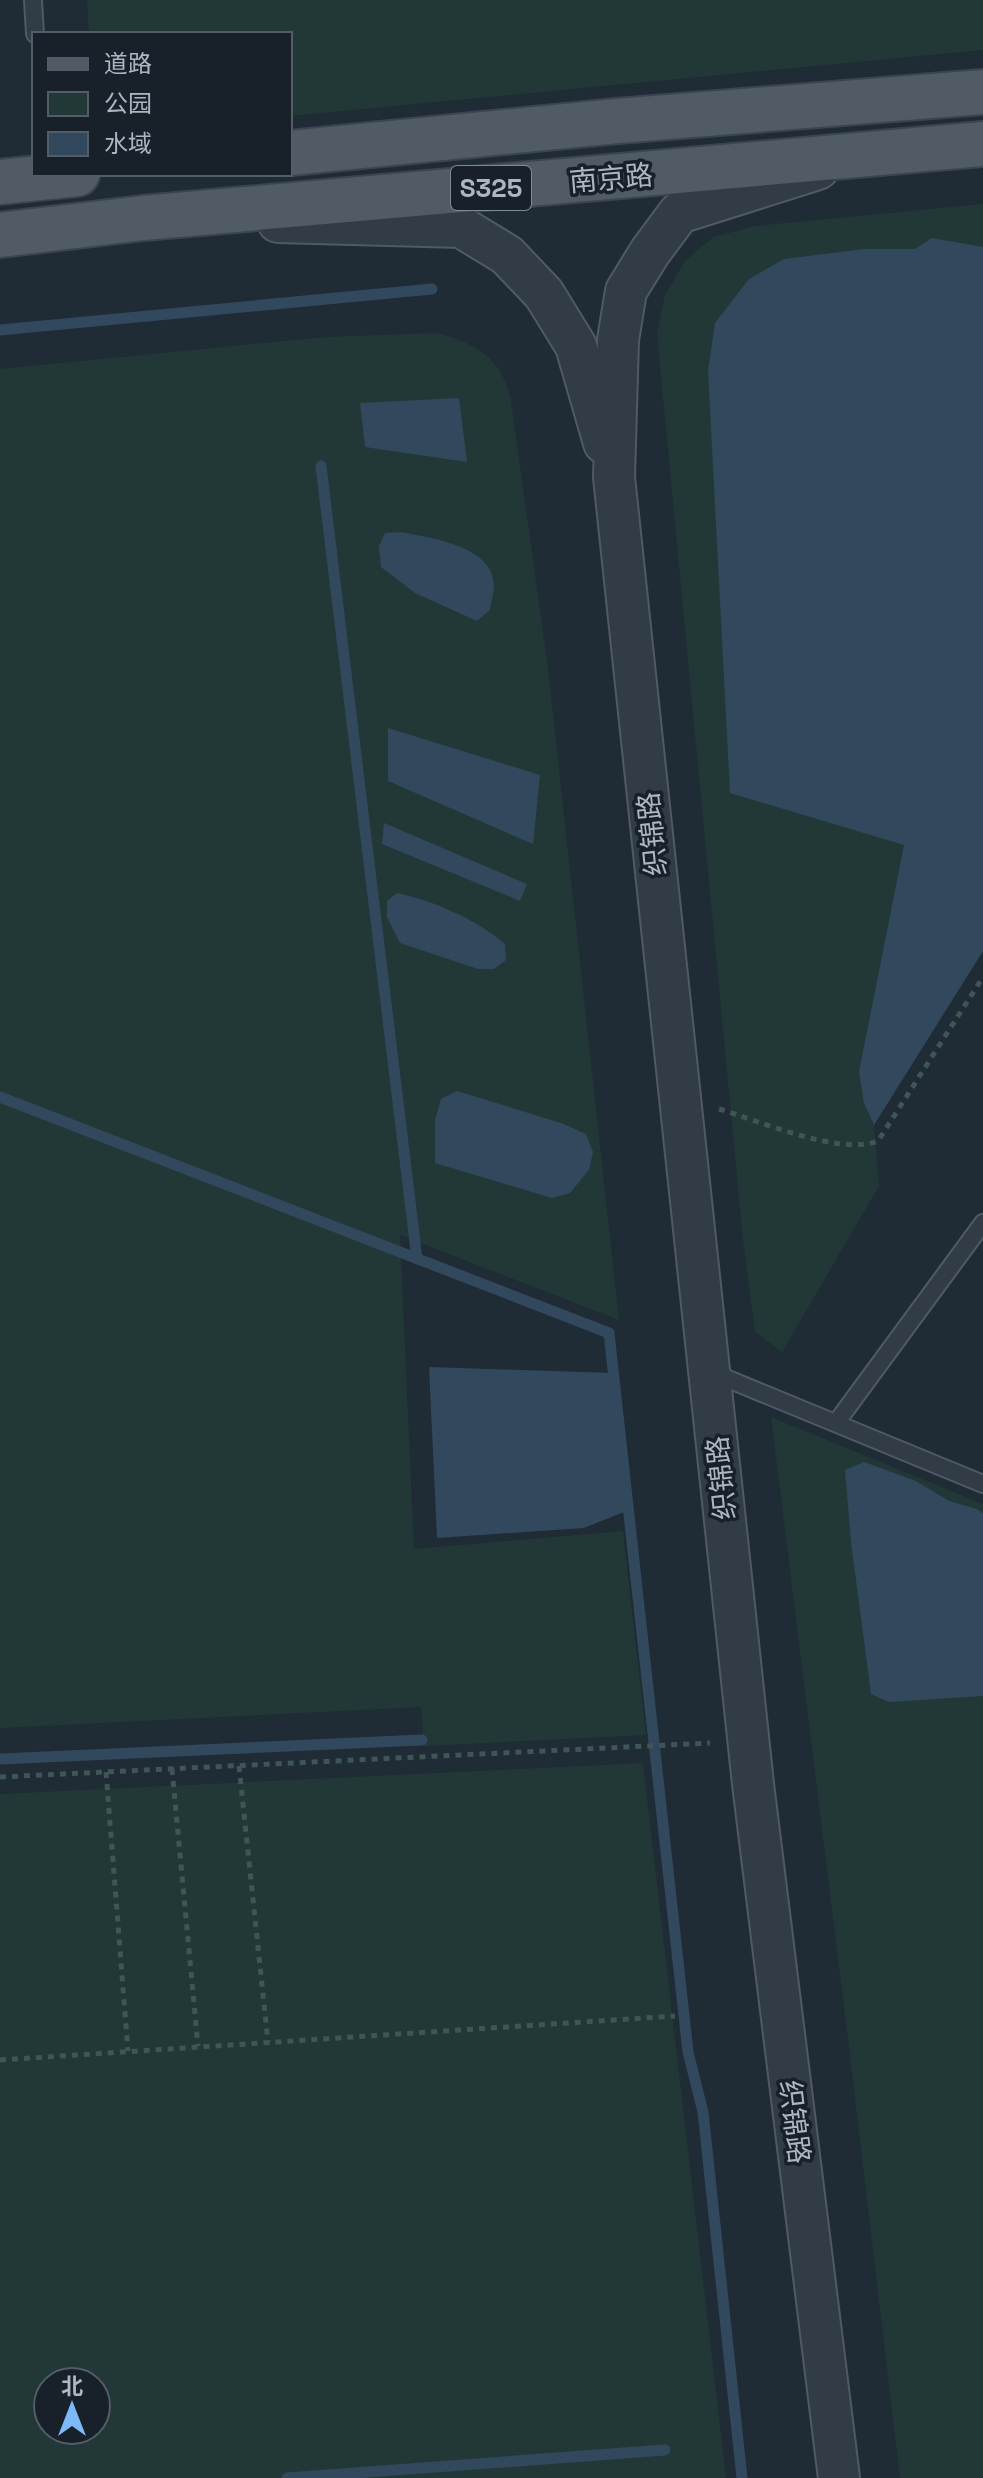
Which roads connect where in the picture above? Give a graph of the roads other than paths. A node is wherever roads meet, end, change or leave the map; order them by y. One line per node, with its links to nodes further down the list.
1 (33, 0): 2 (lane)
2 (35, 32)
3 (983, 92): 6 (main road, 南京路 / S325)
4 (983, 144): 5 (main road, 南京路 / S325)
5 (871, 152): 9 (main road, 南京路 / S325); 11 (street)
6 (292, 153)
7 (46, 176): 8 (main road)
8 (0, 182)
9 (143, 218): 10 (main road, 南京路 / S325); 11 (street)
10 (0, 235)
11 (614, 477): 13 (street, 织锦路)
12 (983, 1223): 14 (lane)
13 (709, 1371): 14 (lane); 16 (street, 织锦路)
14 (836, 1423): 15 (lane)
15 (983, 1484)
16 (839, 2478)

